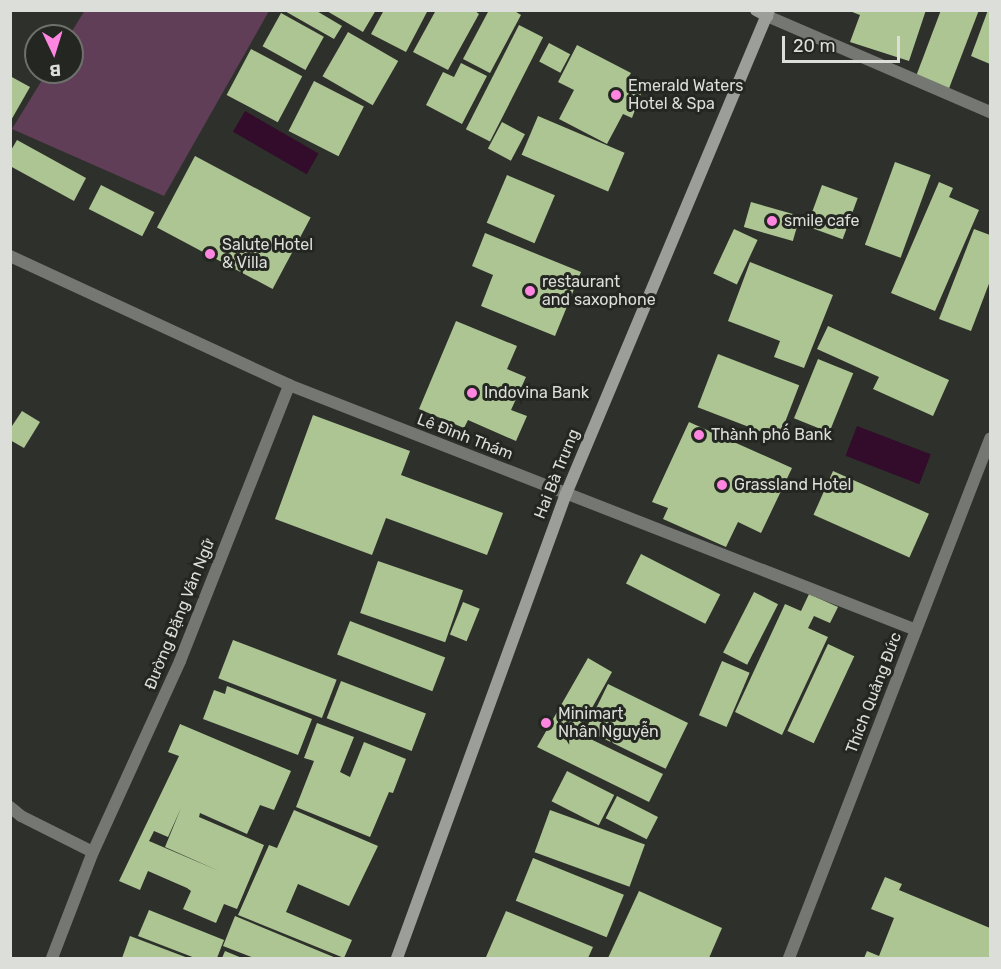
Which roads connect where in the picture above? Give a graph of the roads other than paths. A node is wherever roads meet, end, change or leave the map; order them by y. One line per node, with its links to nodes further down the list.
1 (764, 12): 2 (street); 6 (street, Hai Bà Trưng)
2 (990, 112)
3 (10, 256): 4 (street, Lê Đình Thám)
4 (289, 385): 6 (street, Lê Đình Thám); 9 (street, Đường Đặng Văn Ngữ)
5 (990, 439): 7 (street, Thích Quảng Đức)
6 (566, 494): 7 (street, Lê Đình Thám); 11 (street, Hai Bà Trưng)
7 (916, 630): 12 (street, Thích Quảng Đức)
8 (10, 807): 9 (street)
9 (93, 852): 10 (street, Đường Đặng Văn Ngữ)
10 (52, 958)
11 (397, 958)
12 (789, 958)

